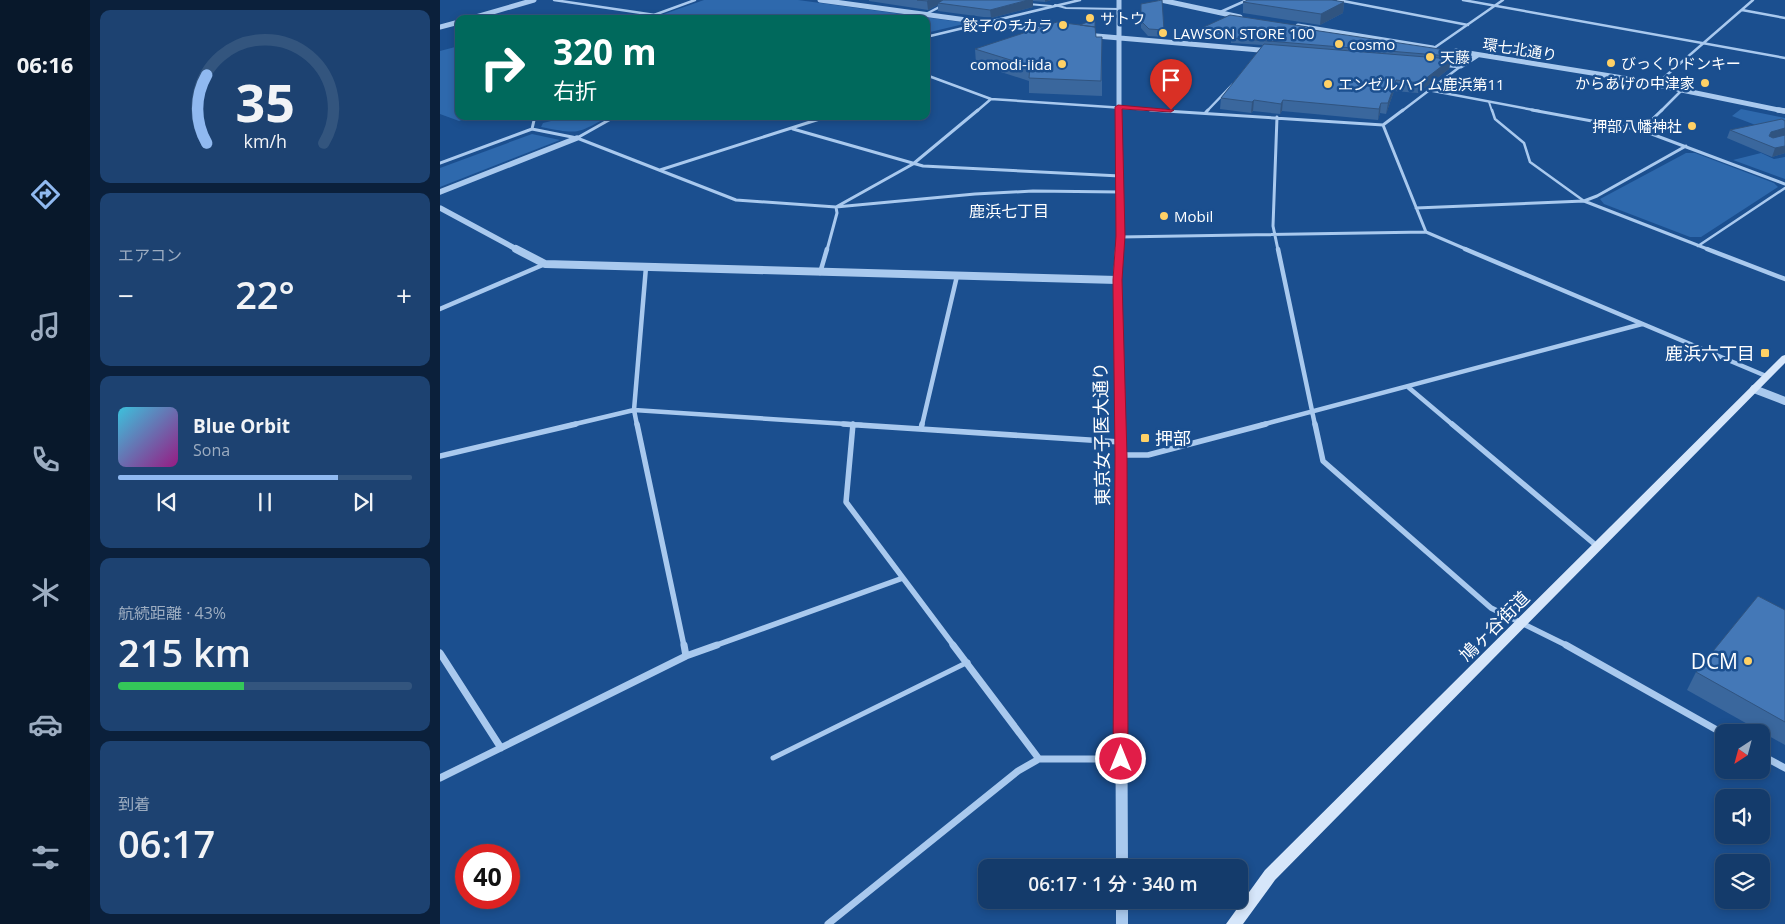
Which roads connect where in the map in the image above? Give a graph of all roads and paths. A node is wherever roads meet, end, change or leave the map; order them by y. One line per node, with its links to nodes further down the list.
1 (534, 0): 21 (street)
2 (554, 0): 22 (street)
3 (696, 0): 22 (street)
4 (820, 0): 20 (street)
5 (953, 0): 20 (street)
6 (1080, 0): 15 (street)
7 (1162, 0): 19 (street)
8 (1247, 0): 19 (street)
9 (1338, 0): 28 (street)
10 (1463, 0): 17 (street)
11 (1503, 0): 17 (street)
12 (1753, 0): 18 (street)
13 (1024, 3): 16 (lane)
14 (1119, 4): 15 (lane); 33 (street, 東京女子医大通り)
15 (1055, 5): 16 (street)
16 (1051, 6): 25 (street)
17 (1496, 6): 28 (street); 34 (street)
18 (1742, 10): 23 (street); 34 (street)
19 (1218, 13): 24 (street)
20 (926, 14): 25 (street)
21 (483, 15)
22 (655, 15)
23 (1785, 18)
24 (1251, 19)
25 (989, 22): 30 (street); 32 (street)
26 (455, 23): 29 (street)
27 (1290, 25): 35 (street)
28 (1468, 25): 35 (street)
29 (440, 27)
30 (1053, 31)
31 (1075, 34): 33 (street)
32 (930, 36)
33 (1118, 38): 38 (street); 52 (street, 東京女子医大通り)
34 (1702, 43): 40 (street); 47 (street)
35 (1434, 48): 36 (street)
36 (1442, 49)
37 (1450, 50): 39 (street, 環七北通り)
38 (1273, 51)
39 (1478, 55): 42 (street); 47 (street, 環七北通り)
40 (1785, 58)
41 (1431, 63): 42 (street)
42 (1461, 66): 48 (street)
43 (930, 77): 44 (street)
44 (935, 79): 46 (street); 50 (street)
45 (1238, 79): 54 (street)
46 (930, 81)
47 (1659, 85): 49 (street, 環七北通り)
48 (1428, 90): 51 (street); 59 (street)
49 (1682, 90): 53 (street, 環七北通り); 62 (street)
50 (991, 99): 52 (street); 66 (street)
51 (1489, 102): 62 (street); 73 (lane)
52 (1118, 107): 54 (street); 68 (street, 東京女子医大通り)
53 (1785, 111)
54 (1206, 112): 55 (street)
55 (1277, 117): 59 (street); 78 (street)
56 (534, 120): 60 (street)
57 (609, 120): 63 (street)
58 (818, 120): 61 (street)
59 (1383, 124): 76 (street)
60 (532, 129): 63 (street); 65 (street)
61 (793, 129): 66 (street); 67 (street)
62 (1641, 130): 64 (street)
63 (578, 138): 67 (street); 71 (street)
64 (1686, 146): 69 (street); 73 (street)
65 (440, 163)
66 (913, 164): 68 (street); 74 (street)
67 (660, 170): 74 (street)
68 (1120, 176): 72 (street, 東京女子医大通り)
69 (1785, 184)
70 (1785, 188): 80 (lane)
71 (440, 192)
72 (1120, 192): 74 (street); 79 (street, 東京女子医大通り)
73 (1584, 201): 76 (street); 80 (street)
74 (836, 207): 83 (street)
75 (440, 208): 81 (street)
76 (1416, 208): 77 (street)
77 (1426, 232): 78 (street); 88 (street)
78 (1276, 234): 79 (street); 95 (street)
79 (1120, 236): 85 (street, 東京女子医大通り)
80 (1698, 246): 86 (street)
81 (545, 264): 82 (street); 87 (street)
82 (646, 268): 83 (street); 94 (street)
83 (820, 272): 84 (street)
84 (957, 276): 85 (street); 97 (street)
85 (1117, 280): 98 (street, 東京女子医大通り)
86 (1785, 280)
87 (440, 309)
88 (1643, 324): 90 (street); 91 (street)
89 (1785, 358): 90 (main road, 鳩ヶ谷街道)
90 (1766, 376): 92 (main road, 鳩ヶ谷街道)
91 (1408, 387): 95 (street); 101 (street)
92 (1754, 389): 93 (street); 101 (main road, 鳩ヶ谷街道)
93 (1785, 401)
94 (634, 410): 96 (street); 99 (street); 105 (street)
95 (1313, 413): 100 (street); 103 (street)
96 (853, 424): 97 (street); 102 (street)
97 (922, 429): 98 (street)
98 (1120, 442): 100 (street, 東京女子医大通り)
99 (440, 456)
100 (1121, 456): 111 (street, 東京女子医大通り)
101 (1599, 547): 103 (main road, 鳩ヶ谷街道)
102 (903, 578): 105 (street); 106 (street)
103 (1521, 624): 107 (street); 119 (main road, 鳩ヶ谷街道)
104 (440, 653): 108 (street)
105 (686, 656): 108 (street)
106 (968, 662): 109 (lane); 110 (street)
107 (1715, 729)
108 (501, 748): 114 (street)
109 (773, 758)
110 (1039, 759): 111 (street); 117 (street)
111 (1121, 759): 115 (street, 東京女子医大通り)
112 (1770, 760): 113 (street)
113 (1785, 768)
114 (440, 778)
115 (1122, 859)
116 (1122, 909): 118 (street)
117 (828, 924)
118 (1122, 924)
119 (1234, 924)

